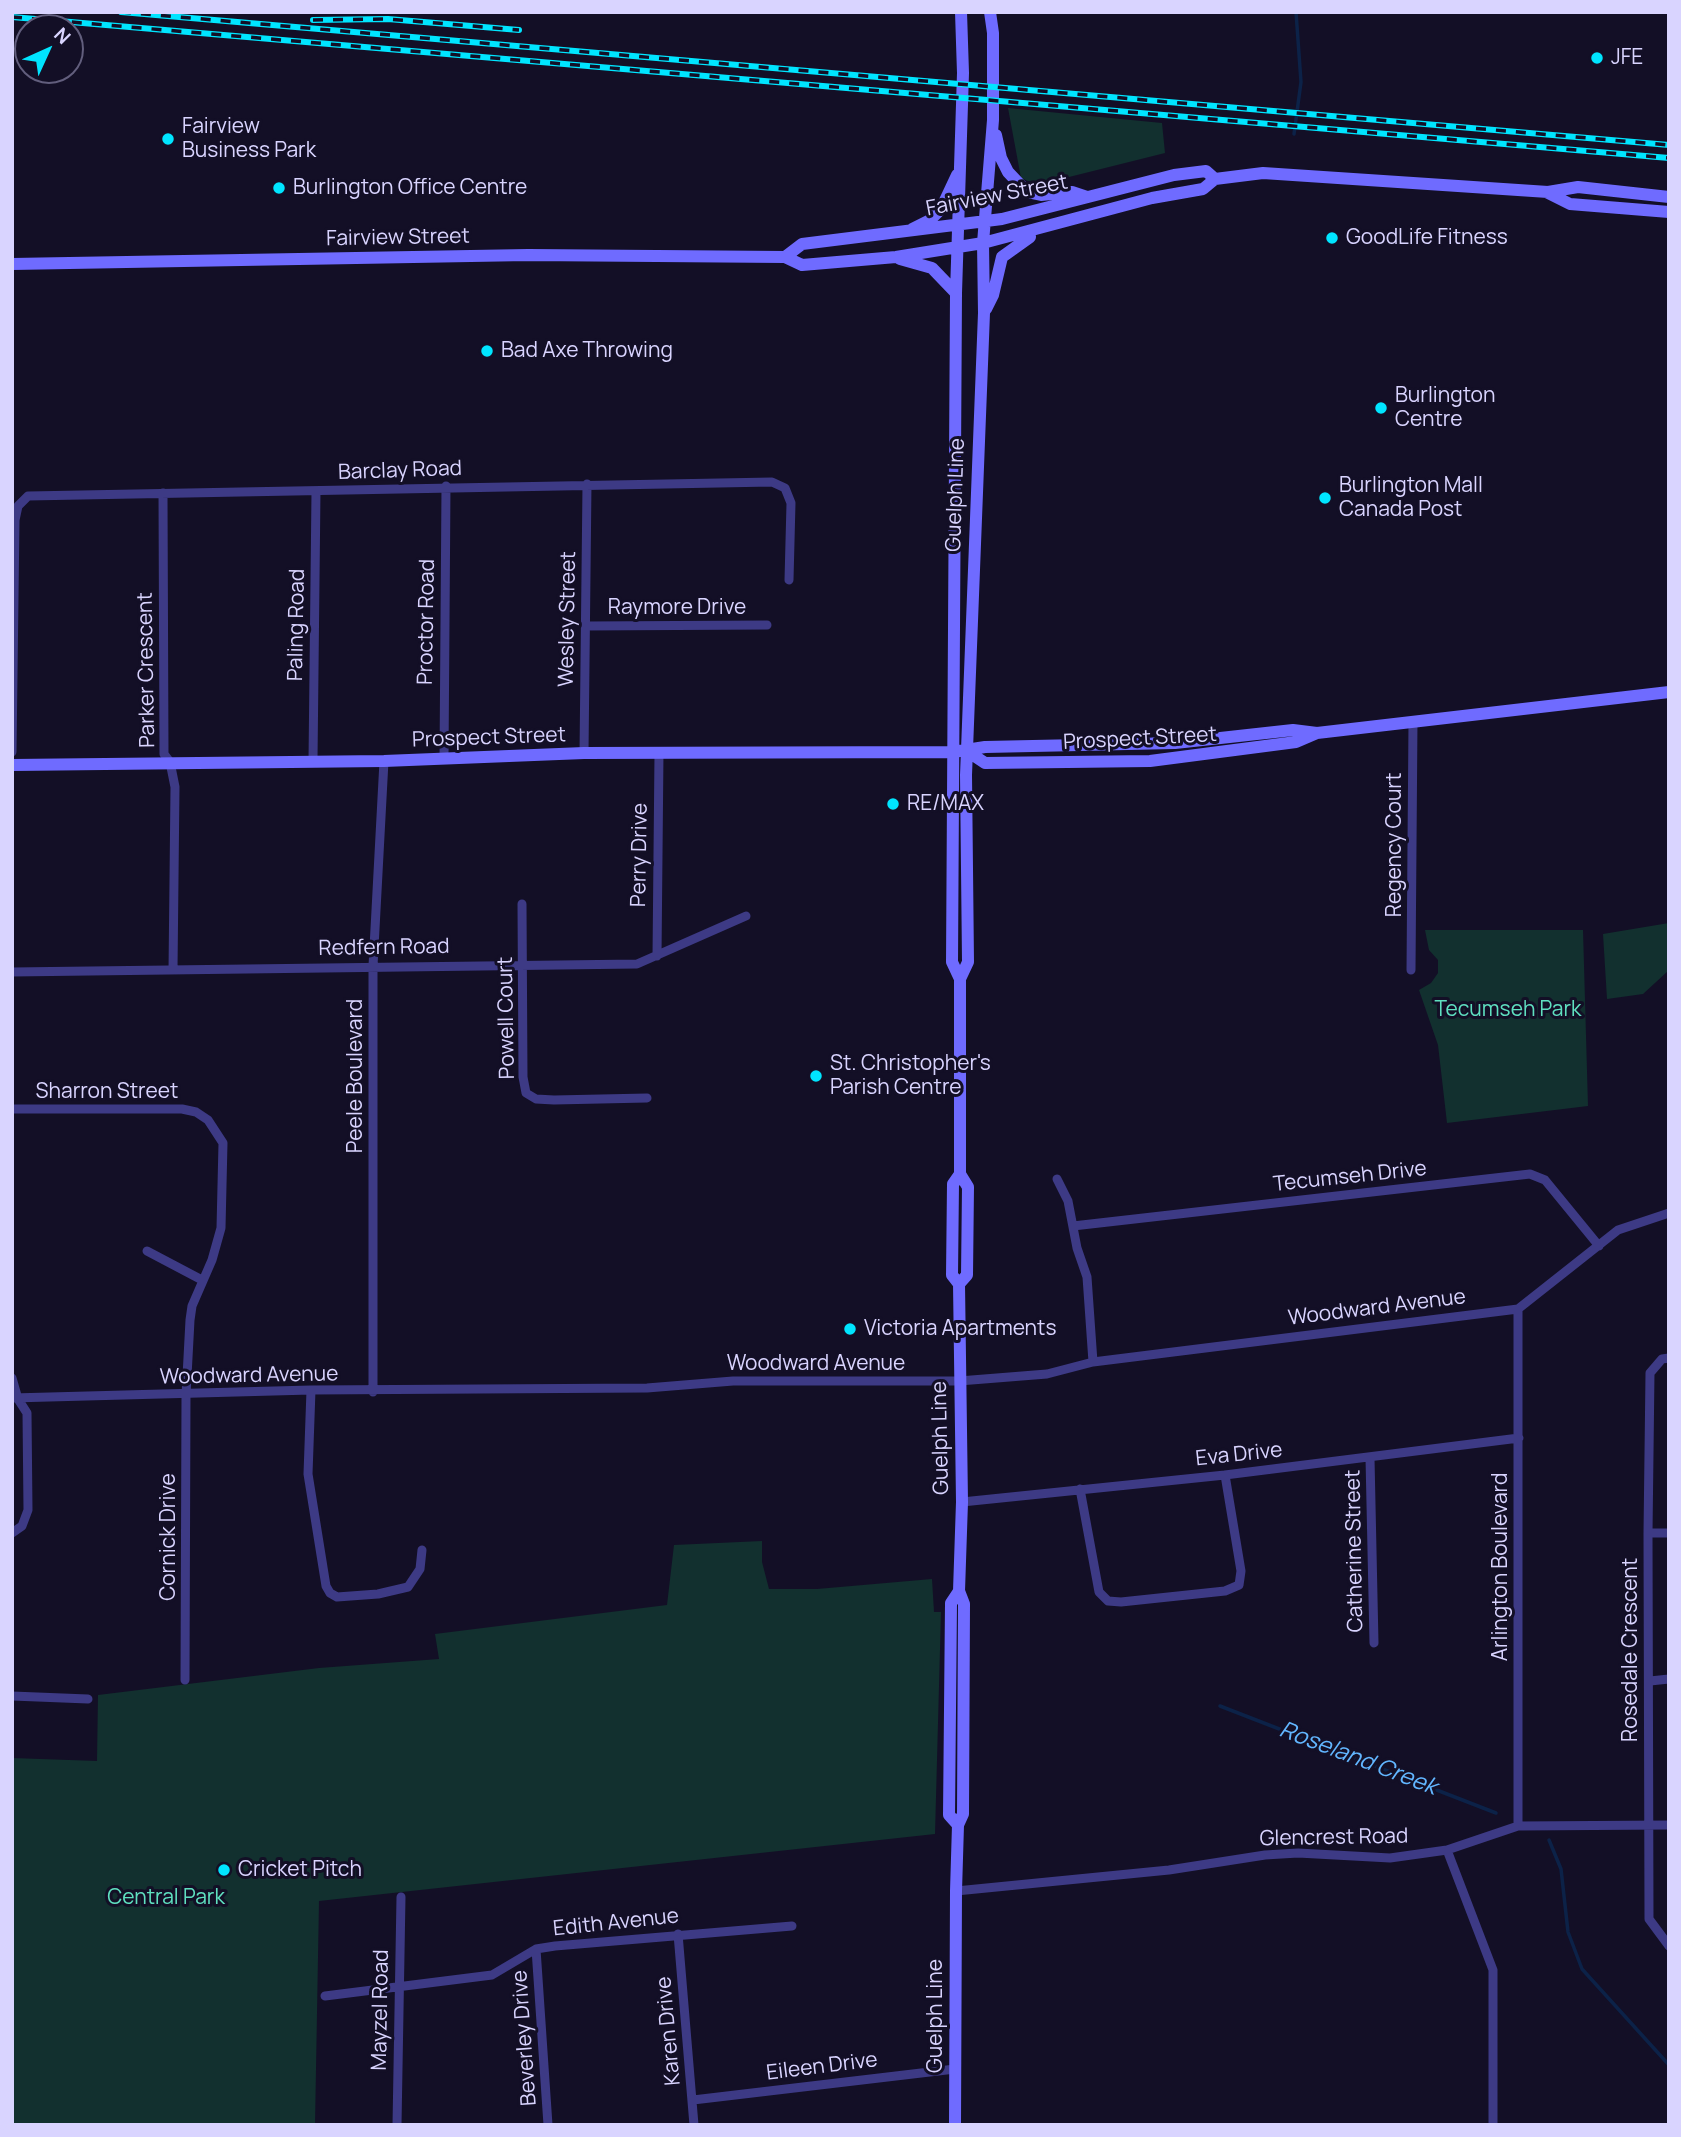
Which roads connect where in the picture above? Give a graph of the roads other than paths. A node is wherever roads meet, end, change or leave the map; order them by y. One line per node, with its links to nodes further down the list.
1 (961, 12): 4 (main road, Guelph Line)
2 (990, 12): 3 (main road, Guelph Line)
3 (993, 120): 7 (main road); 10 (main road, Guelph Line)
4 (960, 169): 11 (main road, Guelph Line); 13 (main road)
5 (1215, 179): 6 (main road, Fairview Street); 7 (main road, Fairview Street); 12 (main road, Fairview Street)
6 (1548, 192): 8 (main road, Fairview Street); 9 (main road, Fairview Street)
7 (1088, 197): 10 (main road, Fairview Street)
8 (1669, 197)
9 (1669, 212)
10 (985, 222): 11 (main road, Fairview Street); 14 (main road, Guelph Line)
11 (959, 226): 13 (main road, Fairview Street); 15 (main road, Guelph Line)
12 (1040, 229): 14 (main road, Fairview Street); 20 (main road)
13 (900, 234): 16 (main road, Fairview Street)
14 (983, 243): 15 (main road, Fairview Street); 20 (main road, Guelph Line)
15 (958, 247): 17 (main road, Fairview Street); 19 (main road, Guelph Line)
16 (785, 257): 17 (main road, Fairview Street); 18 (main road, Fairview Street)
17 (896, 257): 19 (main road)
18 (12, 264)
19 (957, 293): 33 (main road, Guelph Line)
20 (984, 313): 31 (main road, Guelph Line)
21 (587, 484): 22 (street, Barclay Road); 25 (street, Barclay Road); 27 (street, Wesley Street)
22 (446, 486): 23 (street, Barclay Road); 36 (street, Proctor Road)
23 (316, 491): 24 (street, Barclay Road); 37 (street, Paling Road)
24 (163, 493): 32 (street, Barclay Road); 39 (street, Parker Crescent)
25 (789, 580)
26 (767, 625): 27 (street, Raymore Drive)
27 (586, 626): 34 (street, Wesley Street)
28 (1669, 692): 29 (main road, Prospect Street)
29 (1413, 721): 30 (main road, Prospect Street); 47 (street, Regency Court)
30 (1317, 733): 31 (main road, Prospect Street); 31 (main road, Prospect Street)
31 (967, 751): 33 (main road, Prospect Street); 49 (main road, Guelph Line)
32 (12, 752)
33 (953, 752): 35 (main road, Prospect Street); 49 (main road, Guelph Line)
34 (584, 753): 35 (main road, Prospect Street); 36 (main road, Prospect Street)
35 (659, 753): 43 (street, Perry Drive)
36 (444, 759): 38 (main road, Prospect Street)
37 (313, 760): 38 (main road, Prospect Street); 39 (main road, Prospect Street)
38 (384, 761): 45 (street, Peele Boulevard)
39 (170, 762): 40 (main road, Prospect Street); 46 (street, Parker Crescent)
40 (12, 765)
41 (522, 904): 44 (street, Powell Court)
42 (746, 916): 43 (street, Redfern Road)
43 (657, 956): 44 (street, Redfern Road)
44 (524, 963): 45 (street, Redfern Road); 50 (street, Powell Court)
45 (373, 966): 46 (street, Redfern Road); 64 (street, Peele Boulevard)
46 (173, 970): 48 (street, Redfern Road)
47 (1411, 970)
48 (12, 972)
49 (960, 979): 62 (main road, Guelph Line)
50 (647, 1098)
51 (12, 1110): 57 (street, Sharron Street)
52 (1057, 1179): 54 (street)
53 (1669, 1213): 55 (street)
54 (1073, 1226): 55 (street, Tecumseh Drive); 60 (street)
55 (1599, 1246): 58 (street)
56 (147, 1251): 57 (street)
57 (202, 1280): 65 (street, Sharron Street)
58 (1518, 1309): 60 (street, Woodward Avenue); 67 (street, Arlington Boulevard)
59 (1669, 1358): 73 (street, Rosedale Crescent)
60 (1093, 1362): 62 (street, Woodward Avenue)
61 (12, 1378): 66 (street)
62 (959, 1381): 64 (street, Woodward Avenue); 71 (main road, Guelph Line)
63 (311, 1390): 64 (street, Woodward Avenue); 65 (street, Woodward Avenue); 75 (street)
64 (373, 1392)
65 (186, 1395): 66 (street, Woodward Avenue); 78 (street, Cornick Drive)
66 (15, 1399): 72 (street)
67 (1519, 1438): 68 (street, Eva Drive); 83 (street, Arlington Boulevard)
68 (1370, 1458): 69 (street, Eva Drive); 76 (street, Catherine Street)
69 (1225, 1475): 70 (street, Eva Drive); 70 (street)
70 (1080, 1489): 71 (street, Eva Drive)
71 (962, 1502): 86 (main road, Guelph Line)
72 (12, 1533)
73 (1648, 1533): 74 (street); 79 (street, Rosedale Crescent)
74 (1669, 1533)
75 (422, 1549)
76 (1374, 1643)
77 (1669, 1679): 79 (street)
78 (185, 1680)
79 (1650, 1681): 84 (street, Rosedale Crescent)
80 (12, 1696): 81 (street)
81 (88, 1699)
82 (1669, 1825): 84 (street, Glencrest Road)
83 (1518, 1826): 84 (street, Glencrest Road); 85 (street, Glencrest Road)
84 (1649, 1828): 90 (street, Rosedale Crescent)
85 (1447, 1850): 86 (street, Glencrest Road); 100 (street)
86 (956, 1891): 94 (main road, Guelph Line)
87 (401, 1897): 92 (street, Mayzel Road)
88 (792, 1926): 89 (street, Edith Avenue)
89 (678, 1934): 91 (street, Edith Avenue); 95 (street, Karen Drive)
90 (1669, 1946)
91 (537, 1949): 92 (street, Edith Avenue); 97 (street, Beverley Drive)
92 (397, 1989): 93 (street, Edith Avenue); 96 (street, Mayzel Road)
93 (326, 1996)
94 (955, 2069): 95 (street, Eileen Drive); 99 (main road, Guelph Line)
95 (693, 2100): 98 (street, Karen Drive)
96 (397, 2125)
97 (548, 2125)
98 (694, 2125)
99 (955, 2125)
100 (1493, 2125)

